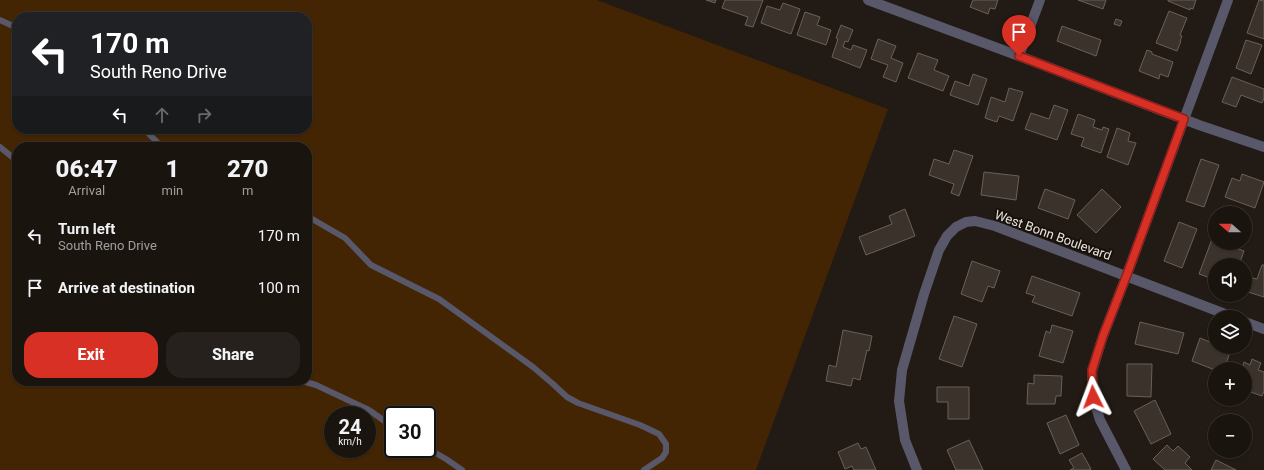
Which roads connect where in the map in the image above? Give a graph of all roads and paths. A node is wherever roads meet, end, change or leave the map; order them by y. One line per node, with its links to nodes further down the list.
1 (868, 0): 6 (street)
2 (1040, 0): 6 (street)
3 (1228, 0): 7 (street)
4 (0, 20): 5 (lane)
5 (12, 26)
6 (1019, 56): 7 (street)
7 (1184, 119): 11 (street); 14 (street)
8 (149, 134): 9 (lane)
9 (157, 142)
10 (0, 147): 12 (lane)
11 (1264, 147)
12 (12, 157)
13 (312, 219): 22 (lane)
14 (1126, 277): 15 (street, West Bonn Boulevard); 23 (street, West Bonn Boulevard); 24 (street)
15 (1214, 310)
16 (1252, 325): 17 (street)
17 (1264, 329)
18 (312, 384): 19 (lane)
19 (384, 421)
20 (436, 453): 21 (lane)
21 (462, 470)
22 (644, 470)
23 (917, 470)
24 (1126, 470)

